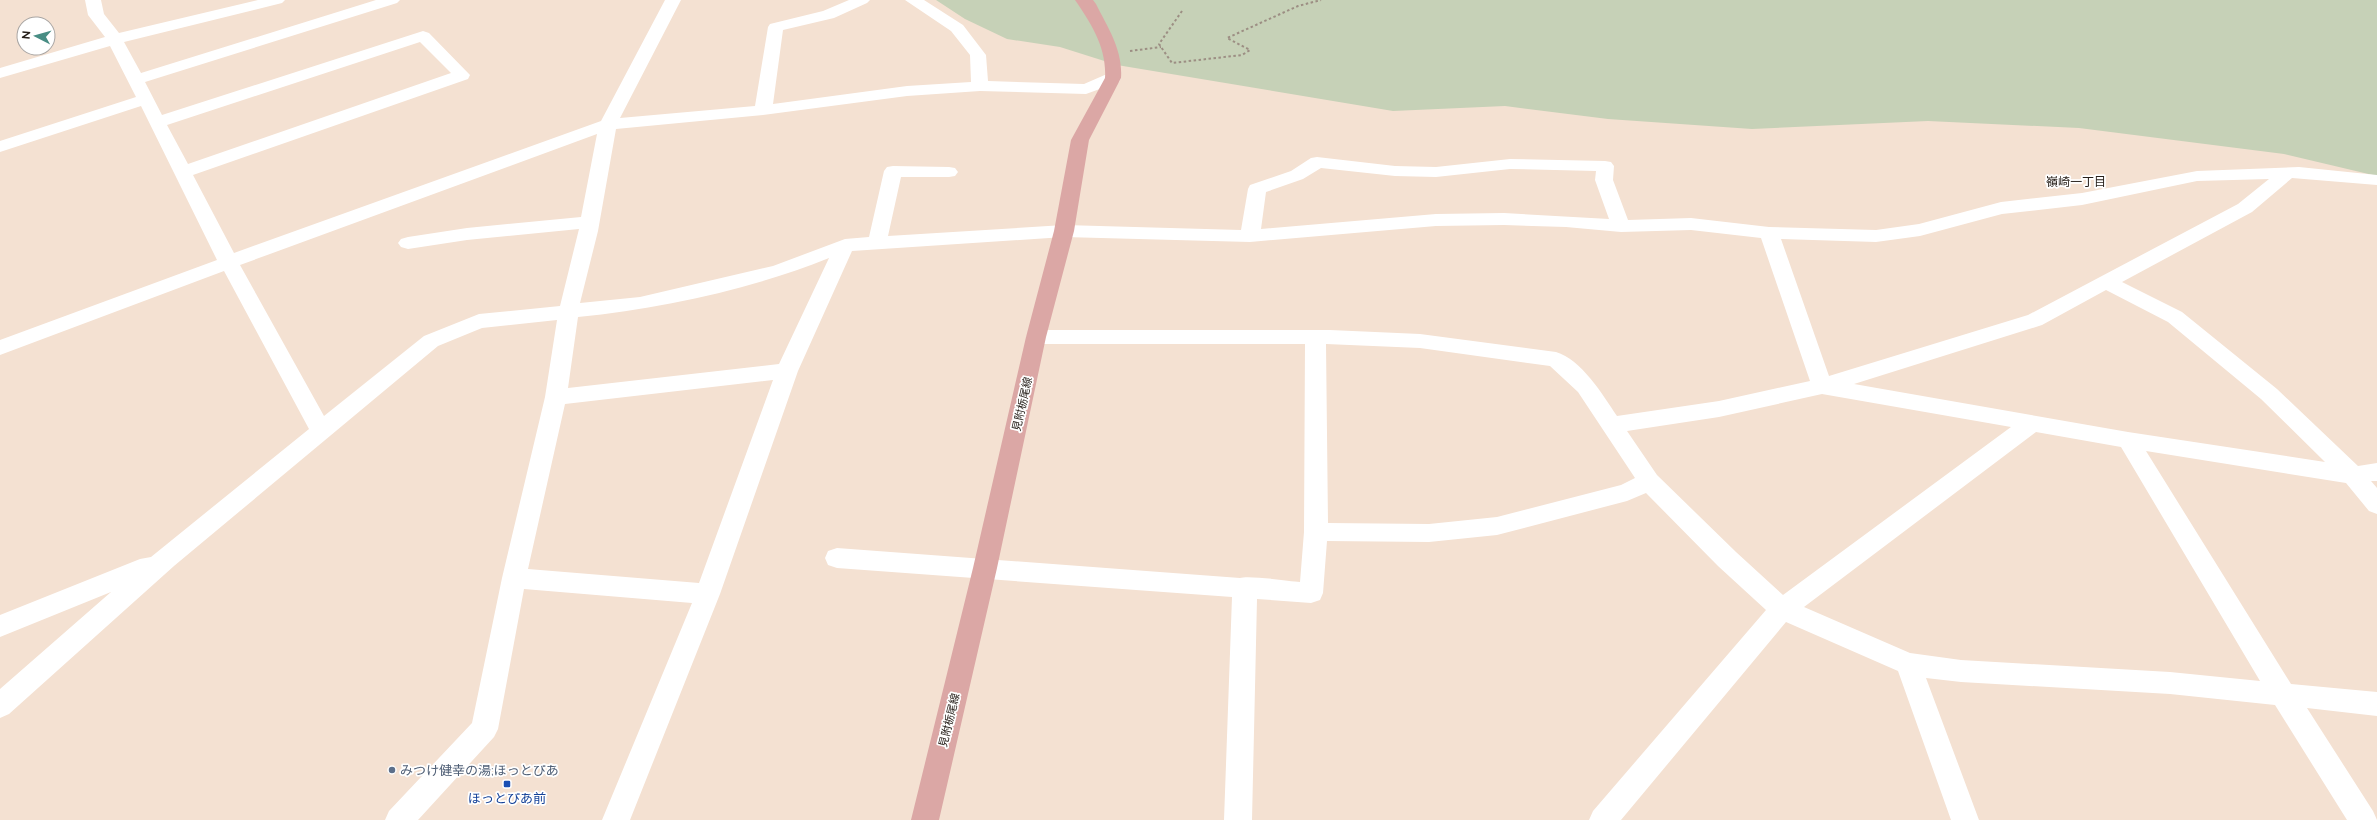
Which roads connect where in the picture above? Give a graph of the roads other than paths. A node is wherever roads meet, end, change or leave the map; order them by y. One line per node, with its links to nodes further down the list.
1 (93, 0): 8 (street)
2 (277, 0): 8 (street)
3 (392, 0): 11 (street)
4 (673, 0): 16 (street)
5 (862, 0): 14 (street)
6 (913, 0): 12 (street)
7 (1083, 0): 10 (main road, 見附栃尾線)
8 (115, 39): 9 (street); 11 (street)
9 (0, 73)
10 (1112, 78): 12 (street); 24 (main road, 見附栃尾線)
11 (136, 80): 13 (street)
12 (980, 86): 14 (street)
13 (146, 99): 15 (street); 17 (street)
14 (763, 110): 16 (street)
15 (158, 122): 18 (street); 18 (street)
16 (608, 124): 22 (street); 30 (street)
17 (0, 147)
18 (183, 172): 30 (street)
19 (949, 172): 28 (street)
20 (2287, 173): 21 (street); 25 (street); 31 (street)
21 (2377, 180)
22 (589, 222): 27 (street); 32 (street)
23 (1621, 226): 25 (street); 26 (street); 26 (street)
24 (1064, 231): 26 (street); 28 (street); 33 (main road, 見附栃尾線)
25 (1769, 234): 37 (street)
26 (1250, 236)
27 (408, 243)
28 (877, 243): 29 (street)
29 (845, 245): 32 (street); 36 (street)
30 (229, 263): 35 (street); 41 (street)
31 (2106, 282): 37 (street); 44 (street)
32 (568, 313): 38 (street); 41 (street)
33 (1036, 337): 34 (street); 50 (main road, 見附栃尾線)
34 (1315, 337): 40 (street); 47 (street)
35 (0, 348)
36 (787, 371): 38 (street); 53 (street)
37 (1822, 386): 39 (street); 40 (street)
38 (556, 397): 51 (street)
39 (2031, 424): 42 (street); 54 (street)
40 (1611, 425): 45 (street)
41 (321, 431): 49 (street)
42 (2128, 440): 44 (street); 57 (street)
43 (2377, 472): 44 (street)
44 (2353, 475): 46 (street)
45 (1649, 481): 47 (street); 54 (street)
46 (2377, 506)
47 (1316, 532): 52 (street)
48 (837, 558): 50 (street)
49 (165, 559): 55 (street); 59 (street)
50 (985, 568): 52 (street); 62 (main road, 見附栃尾線)
51 (514, 578): 53 (street); 60 (street)
52 (1245, 586): 63 (street)
53 (708, 594): 61 (street)
54 (1782, 609): 56 (street); 64 (street)
55 (0, 626)
56 (1908, 664): 57 (street); 65 (street)
57 (2282, 694): 58 (street); 66 (street)
58 (2377, 704)
59 (0, 706)
60 (399, 820)
61 (616, 820)
62 (925, 820)
63 (1238, 820)
64 (1603, 820)
65 (1965, 820)
66 (2363, 820)

